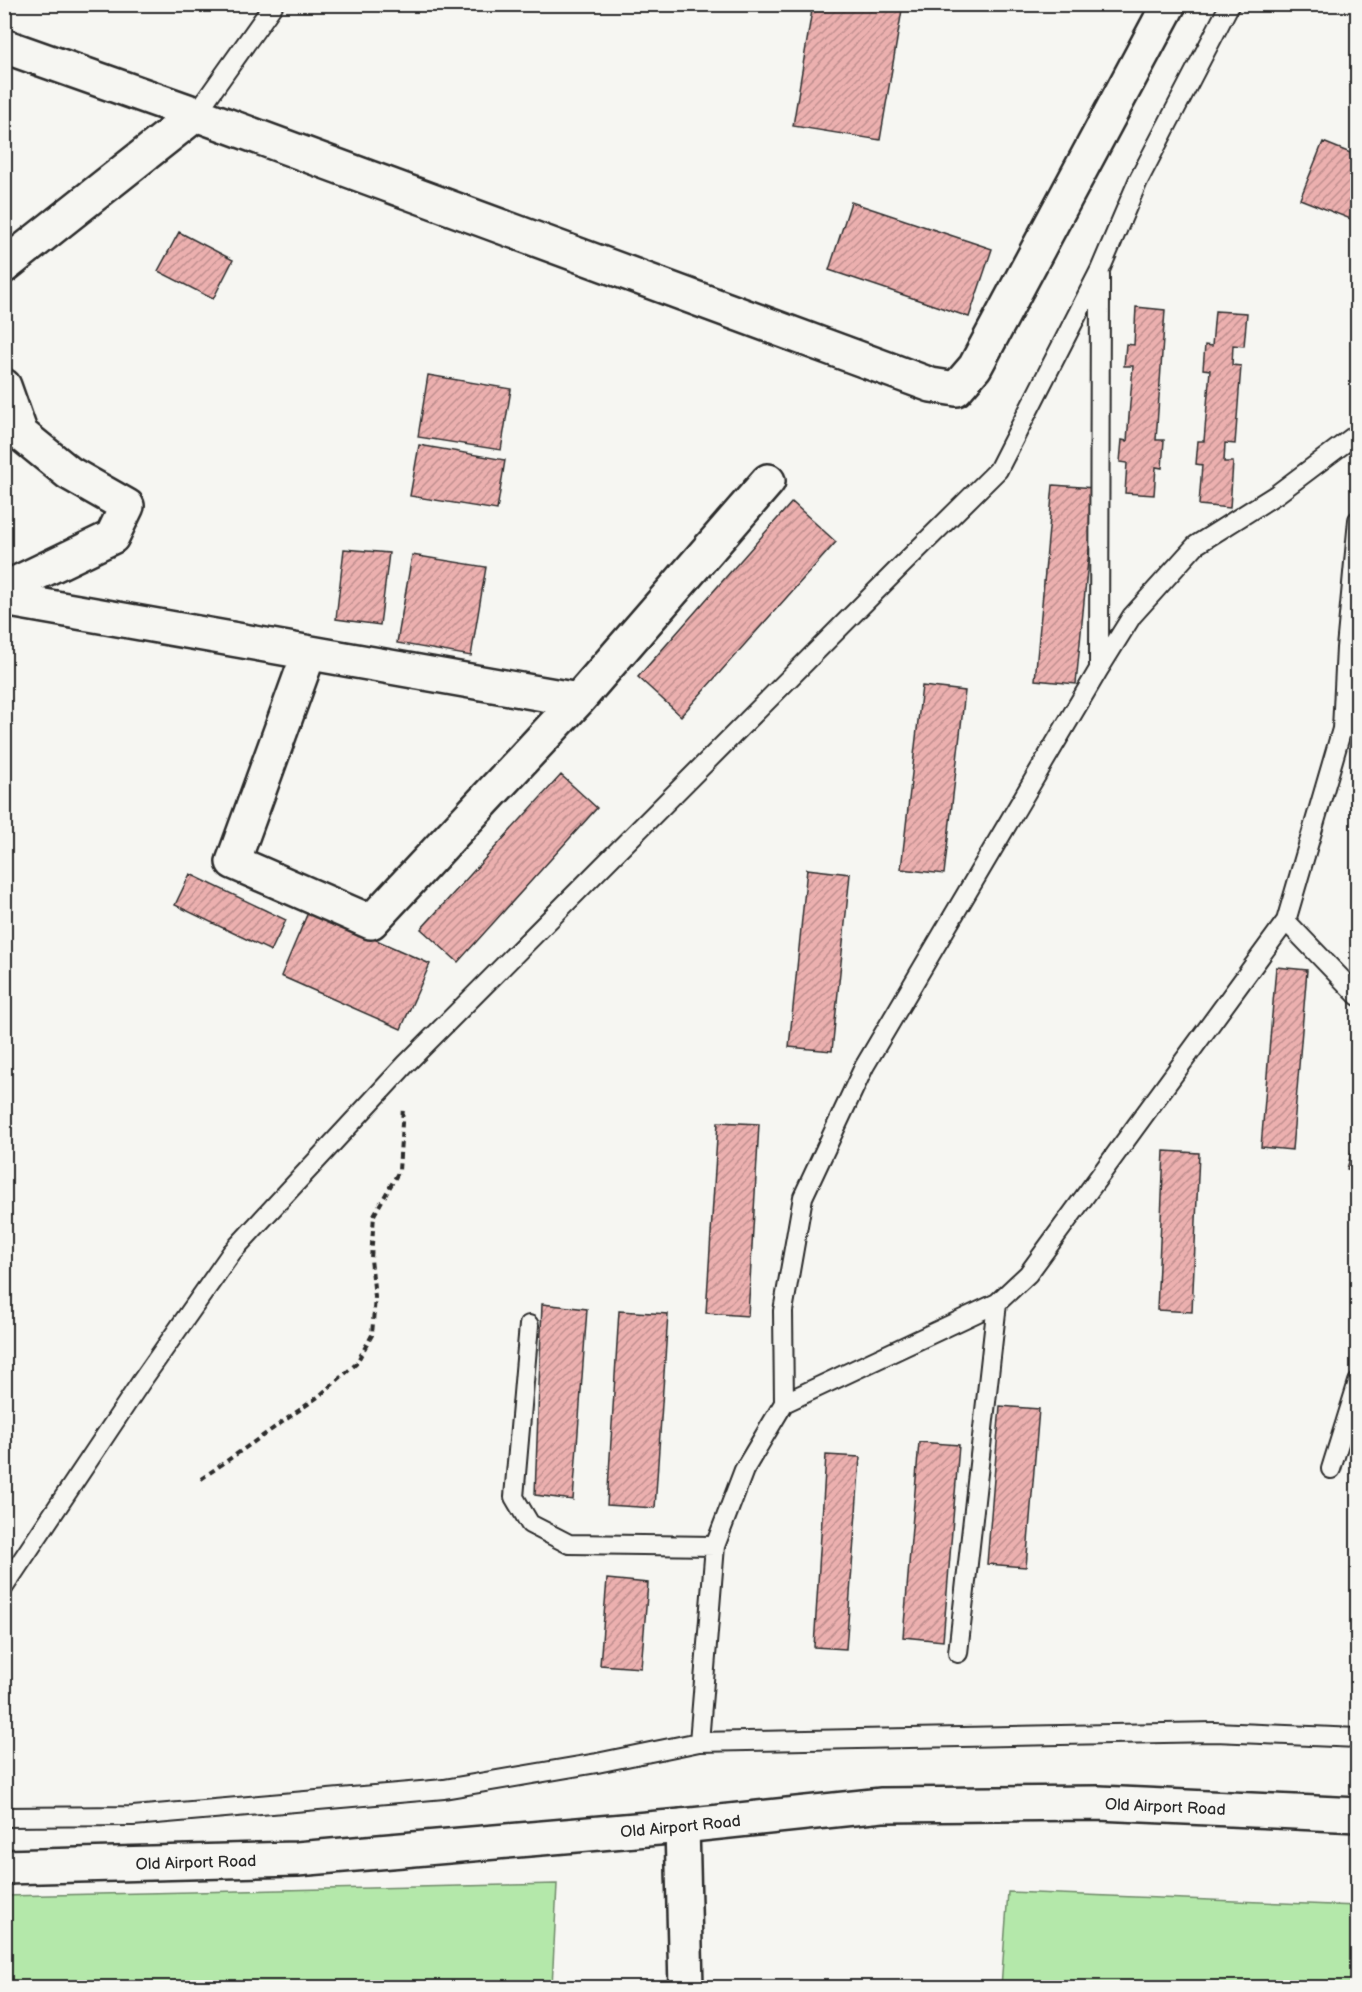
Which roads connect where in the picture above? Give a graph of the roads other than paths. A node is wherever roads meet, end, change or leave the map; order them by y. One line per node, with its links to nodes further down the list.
1 (274, 4): 5 (lane)
2 (1168, 4): 5 (street)
3 (1230, 4): 7 (lane)
4 (4, 46): 5 (street)
5 (196, 114): 6 (street)
6 (4, 266)
7 (1100, 270): 15 (lane); 25 (lane)
8 (4, 386): 12 (street)
9 (1358, 433): 15 (lane)
10 (768, 481): 16 (street)
11 (1358, 520): 17 (lane)
12 (4, 589)
13 (4, 599): 14 (street)
14 (309, 653): 16 (street); 16 (street)
15 (1099, 669): 22 (lane)
16 (578, 700)
17 (1286, 921): 18 (lane); 19 (lane)
18 (1358, 996)
19 (997, 1303): 22 (lane); 26 (lane)
20 (529, 1325): 24 (lane)
21 (1358, 1382): 23 (lane)
22 (784, 1403): 24 (lane)
23 (1331, 1469)
24 (716, 1546): 28 (lane)
25 (4, 1587)
26 (958, 1653)
27 (1358, 1738): 28 (lane)
28 (699, 1742): 30 (lane)
29 (1358, 1815): 31 (street, Old Airport Road)
30 (4, 1817)
31 (682, 1826): 32 (street, Old Airport Road); 33 (street)
32 (4, 1867)
33 (686, 1988)

